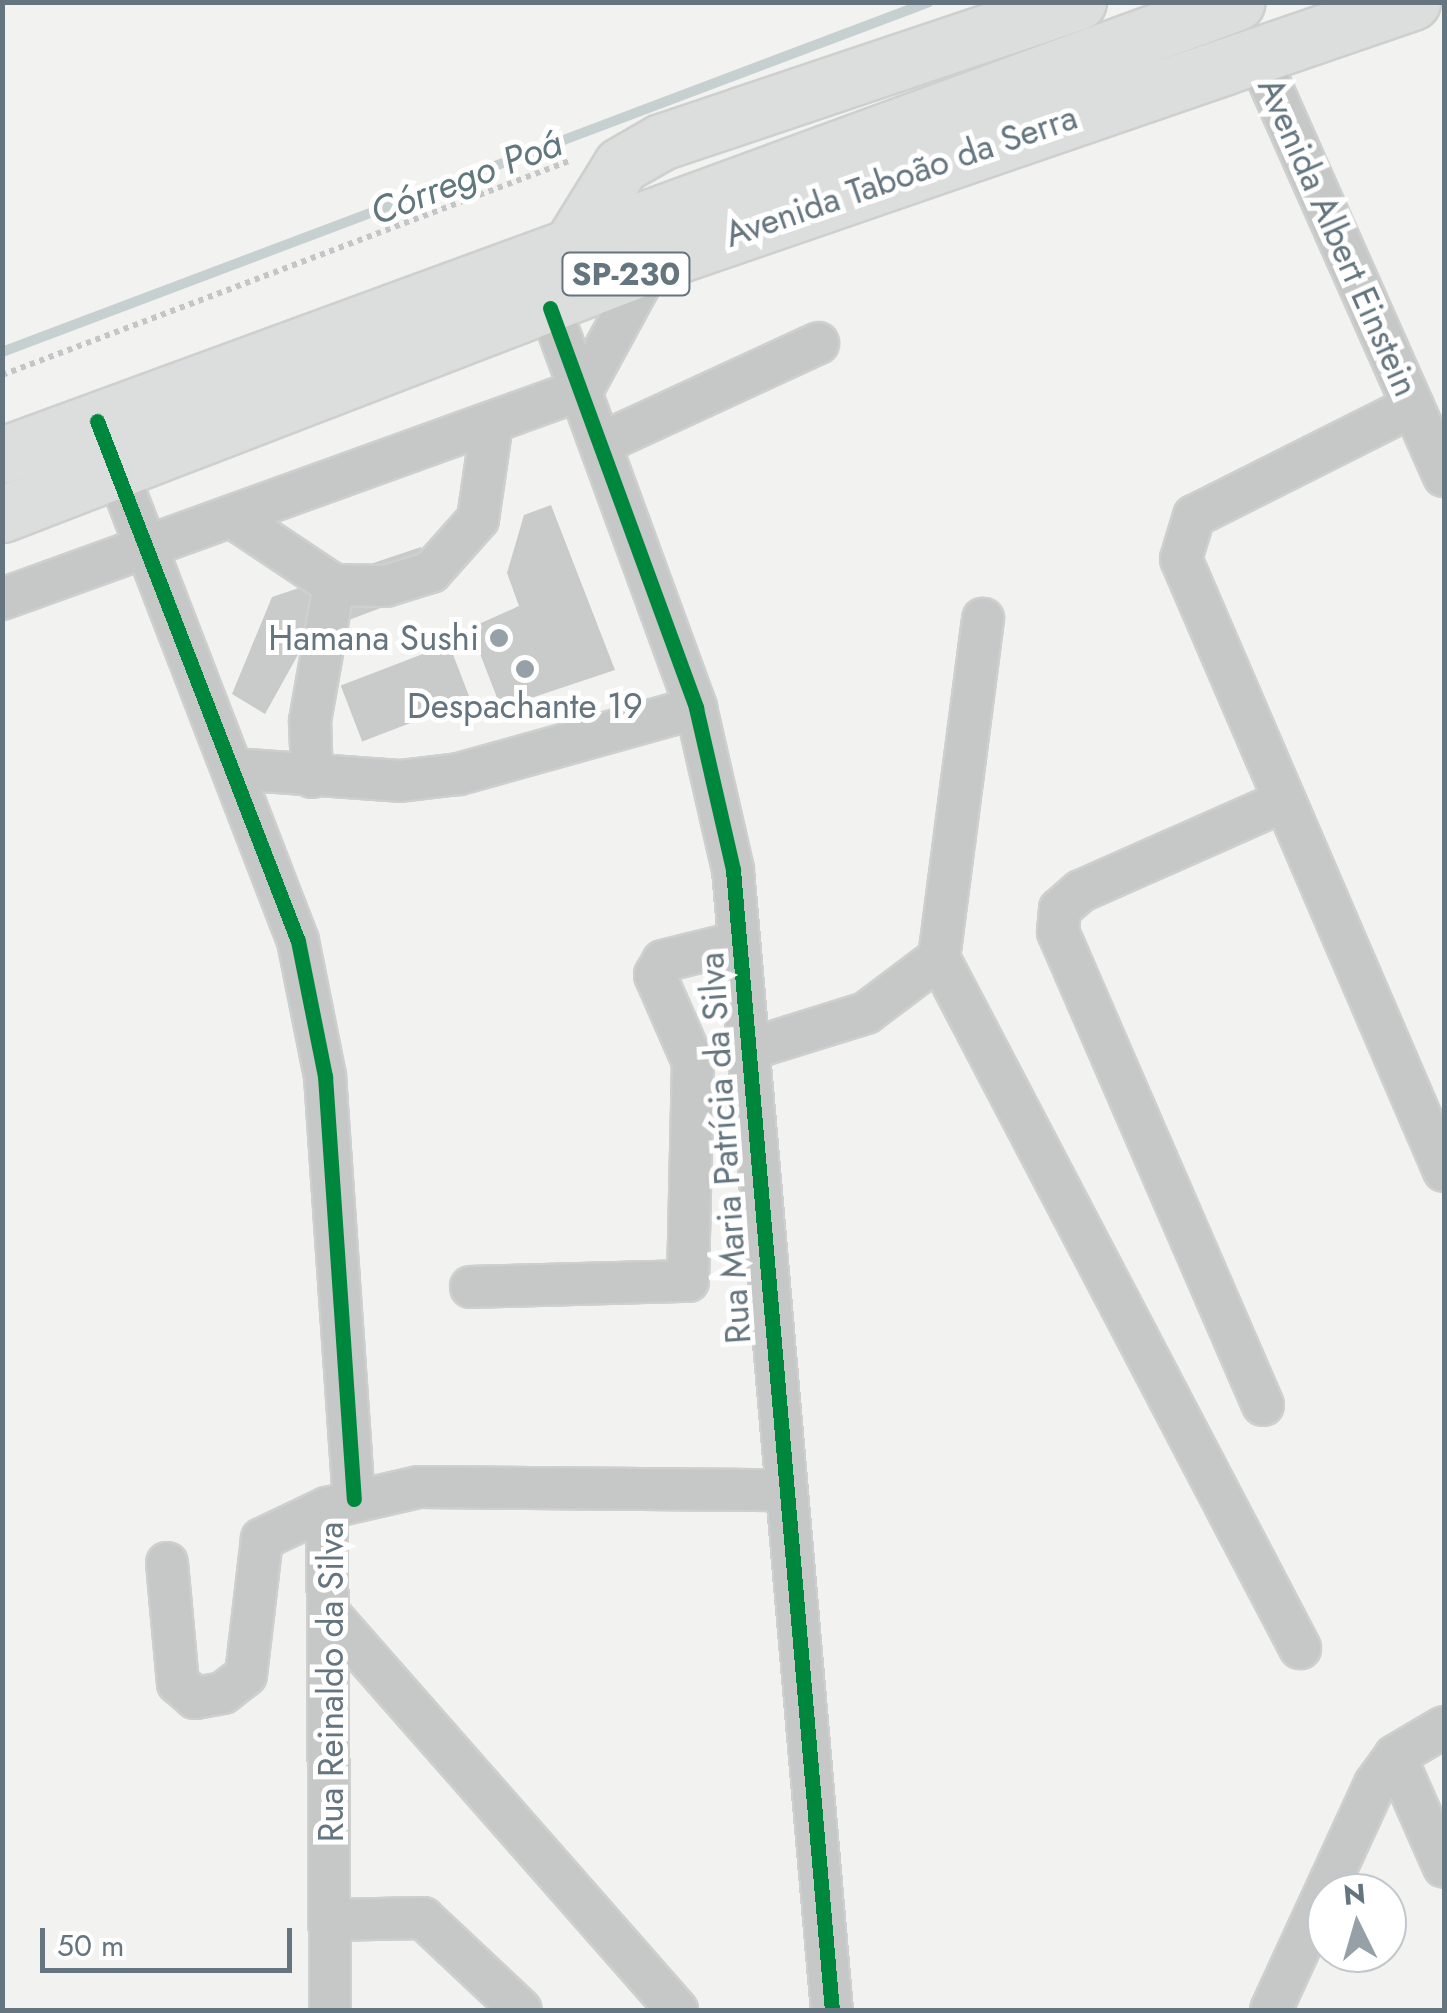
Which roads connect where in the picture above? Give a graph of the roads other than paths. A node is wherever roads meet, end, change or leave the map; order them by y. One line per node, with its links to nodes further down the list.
1 (1078, 2): 4 (highway)
2 (1412, 2): 3 (highway, Avenida Taboão da Serra / SP-230)
3 (1247, 27): 4 (highway, Avenida Taboão da Serra / SP-230); 5 (highway, Avenida Taboão da Serra / SP-230); 9 (street, Avenida Albert Einstein)
4 (566, 248): 6 (highway); 10 (highway, Avenida Taboão da Serra / SP-230)
5 (650, 264): 6 (highway, Avenida Taboão da Serra / SP-230); 8 (street)
6 (550, 308): 8 (street, Rua Maria Patrícia da Silva); 14 (highway, Avenida Taboão da Serra / SP-230)
7 (818, 342): 12 (street)
8 (583, 389): 11 (street); 12 (street, Rua Maria Patrícia da Silva)
9 (1413, 406): 15 (street, Avenida Albert Einstein); 25 (street)
10 (97, 421): 13 (highway, Avenida Taboão da Serra / SP-230); 14 (street)
11 (492, 423): 17 (street); 19 (street)
12 (602, 443): 22 (street, Rua Maria Patrícia da Silva)
13 (2, 455)
14 (118, 471): 16 (highway, Avenida Taboão da Serra / SP-230); 18 (street)
15 (1444, 476)
16 (2, 514)
17 (232, 517): 18 (street); 19 (street)
18 (149, 547): 20 (street); 23 (street)
19 (334, 585): 24 (street)
20 (2, 599)
21 (983, 619): 27 (street)
22 (696, 708): 24 (street); 26 (street, Rua Maria Patrícia da Silva)
23 (234, 769): 24 (street); 33 (street)
24 (312, 777)
25 (1284, 801): 29 (street); 31 (street)
26 (739, 942): 28 (street, Rua Maria Patrícia da Silva); 30 (street)
27 (939, 958): 28 (street); 36 (street)
28 (747, 1050): 32 (street, Rua Maria Patrícia da Silva)
29 (1444, 1171)
30 (471, 1287)
31 (1264, 1405)
32 (782, 1490): 33 (street, Rua Reinaldo da Silva); 44 (street, Rua Maria Patrícia da Silva)
33 (340, 1504): 34 (street); 35 (street, Rua Reinaldo da Silva)
34 (166, 1563)
35 (330, 1615): 40 (street, Rua Reinaldo da Silva); 43 (street)
36 (1300, 1648)
37 (1444, 1727): 38 (street)
38 (1395, 1756): 39 (street); 45 (street)
39 (1444, 1867)
40 (330, 1920): 41 (street, Rua Reinaldo da Silva); 42 (street)
41 (330, 2010)
42 (520, 2010)
43 (677, 2010)
44 (832, 2010)
45 (1271, 2010)

